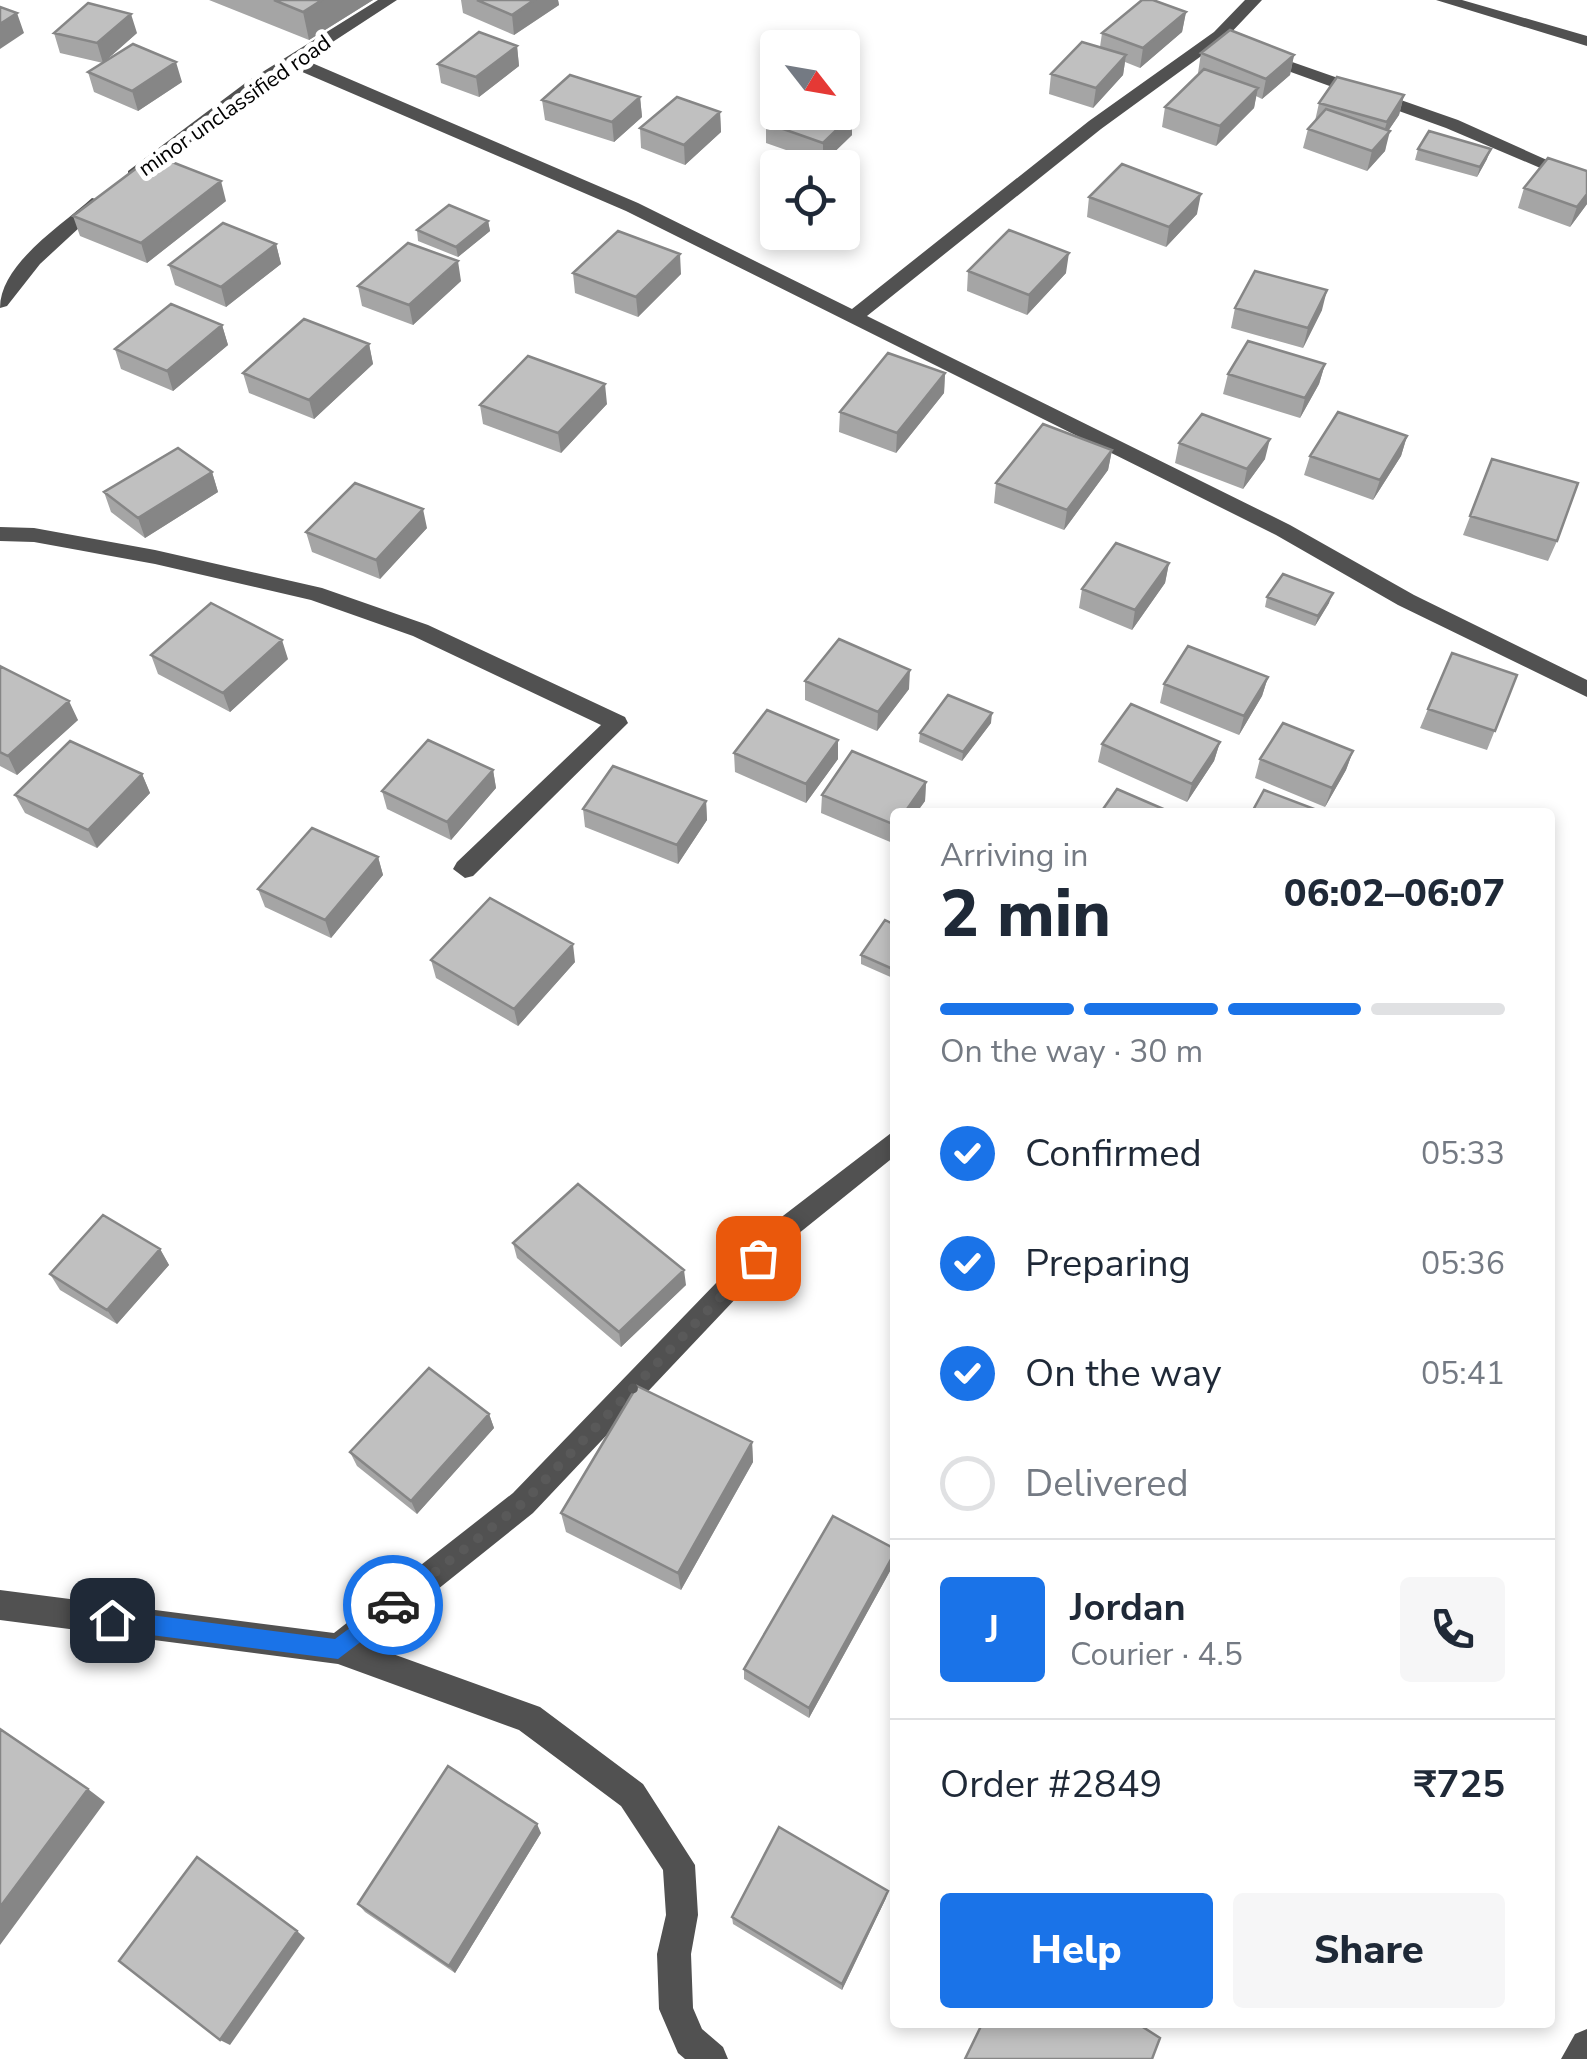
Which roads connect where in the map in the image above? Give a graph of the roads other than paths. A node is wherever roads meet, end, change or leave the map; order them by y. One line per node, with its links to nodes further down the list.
1 (390, 0): 6 (street, minor unclassified road)
2 (1254, 0): 9 (street)
3 (1444, 0): 4 (street)
4 (1587, 40)
5 (1250, 52): 7 (street)
6 (292, 62): 8 (street, minor unclassified road); 9 (street)
7 (1558, 169)
8 (0, 302)
9 (851, 319): 11 (street)
10 (0, 534): 12 (street)
11 (1587, 689)
12 (465, 869)
13 (890, 1145): 15 (street)
14 (0, 1605): 15 (street)
15 (338, 1649): 17 (street)
16 (1587, 2046): 18 (street)
17 (711, 2059)
18 (1578, 2059)

